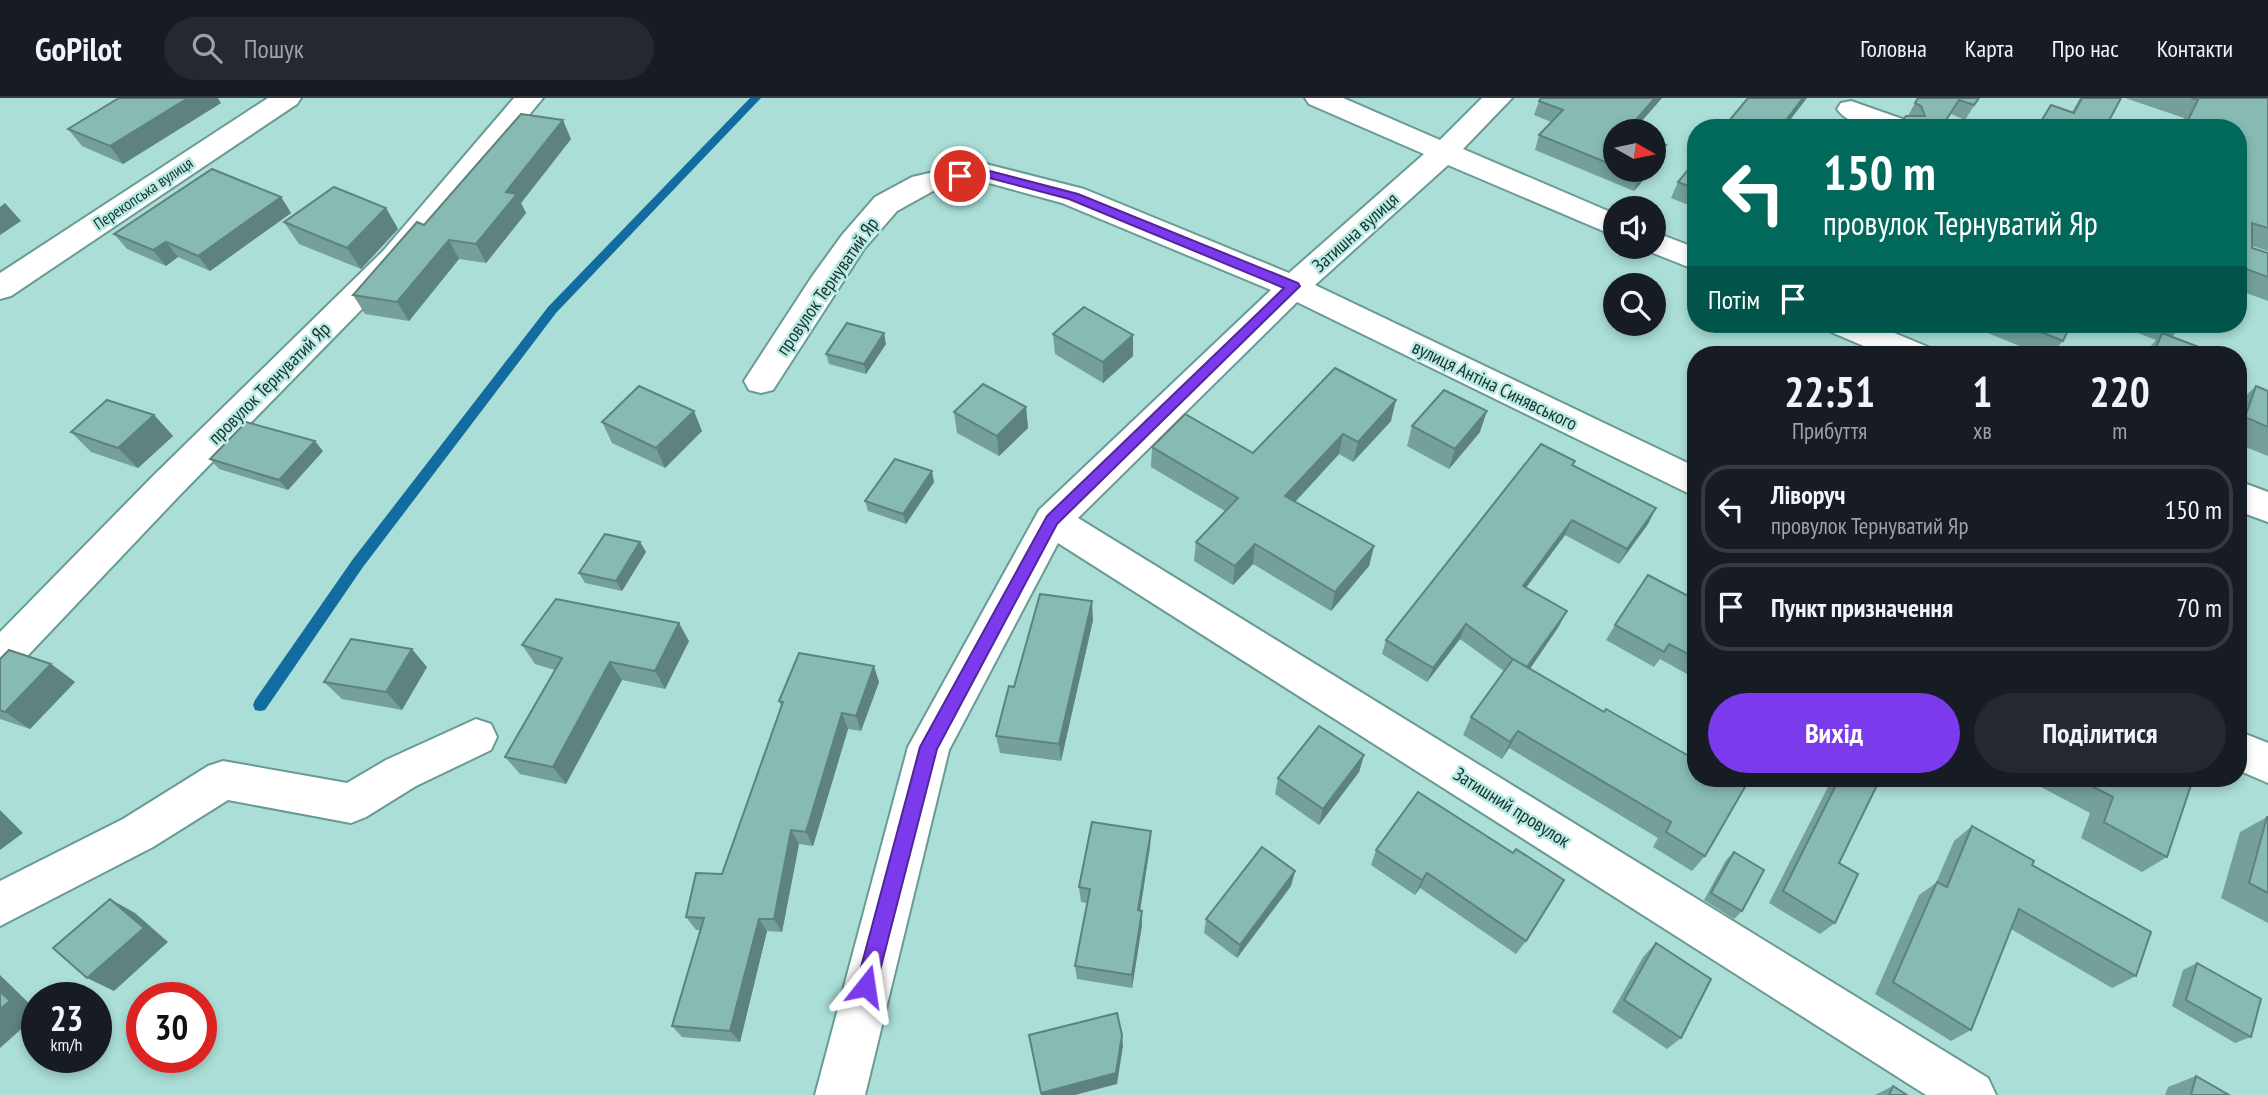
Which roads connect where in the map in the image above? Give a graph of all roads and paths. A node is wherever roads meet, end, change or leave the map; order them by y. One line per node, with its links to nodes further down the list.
1 (287, 98): 12 (street, Перекопська вулиця)
2 (529, 98): 20 (street, провулок Тернуватий Яр)
3 (1320, 98): 7 (street)
4 (1498, 98): 7 (street, Затишна вулиця)
5 (1850, 112): 6 (street)
6 (1872, 119)
7 (1443, 153): 8 (street); 11 (street, Затишна вулиця)
8 (1603, 221)
9 (1666, 248): 10 (street)
10 (1687, 256)
11 (1293, 286): 15 (street, провулок Тернуватий Яр); 16 (street, вулиця Антіна Синявського); 19 (street, Затишна вулиця)
12 (0, 288)
13 (1864, 333): 14 (street)
14 (1895, 346)
15 (761, 381)
16 (1687, 480)
17 (2247, 499): 18 (street)
18 (2268, 508)
19 (1052, 520): 25 (street, Затишна вулиця); 26 (street, Затишний провулок)
20 (0, 658)
21 (476, 737): 24 (street)
22 (2247, 754): 23 (street)
23 (2268, 764)
24 (0, 904)
25 (840, 1095)
26 (1971, 1095)

